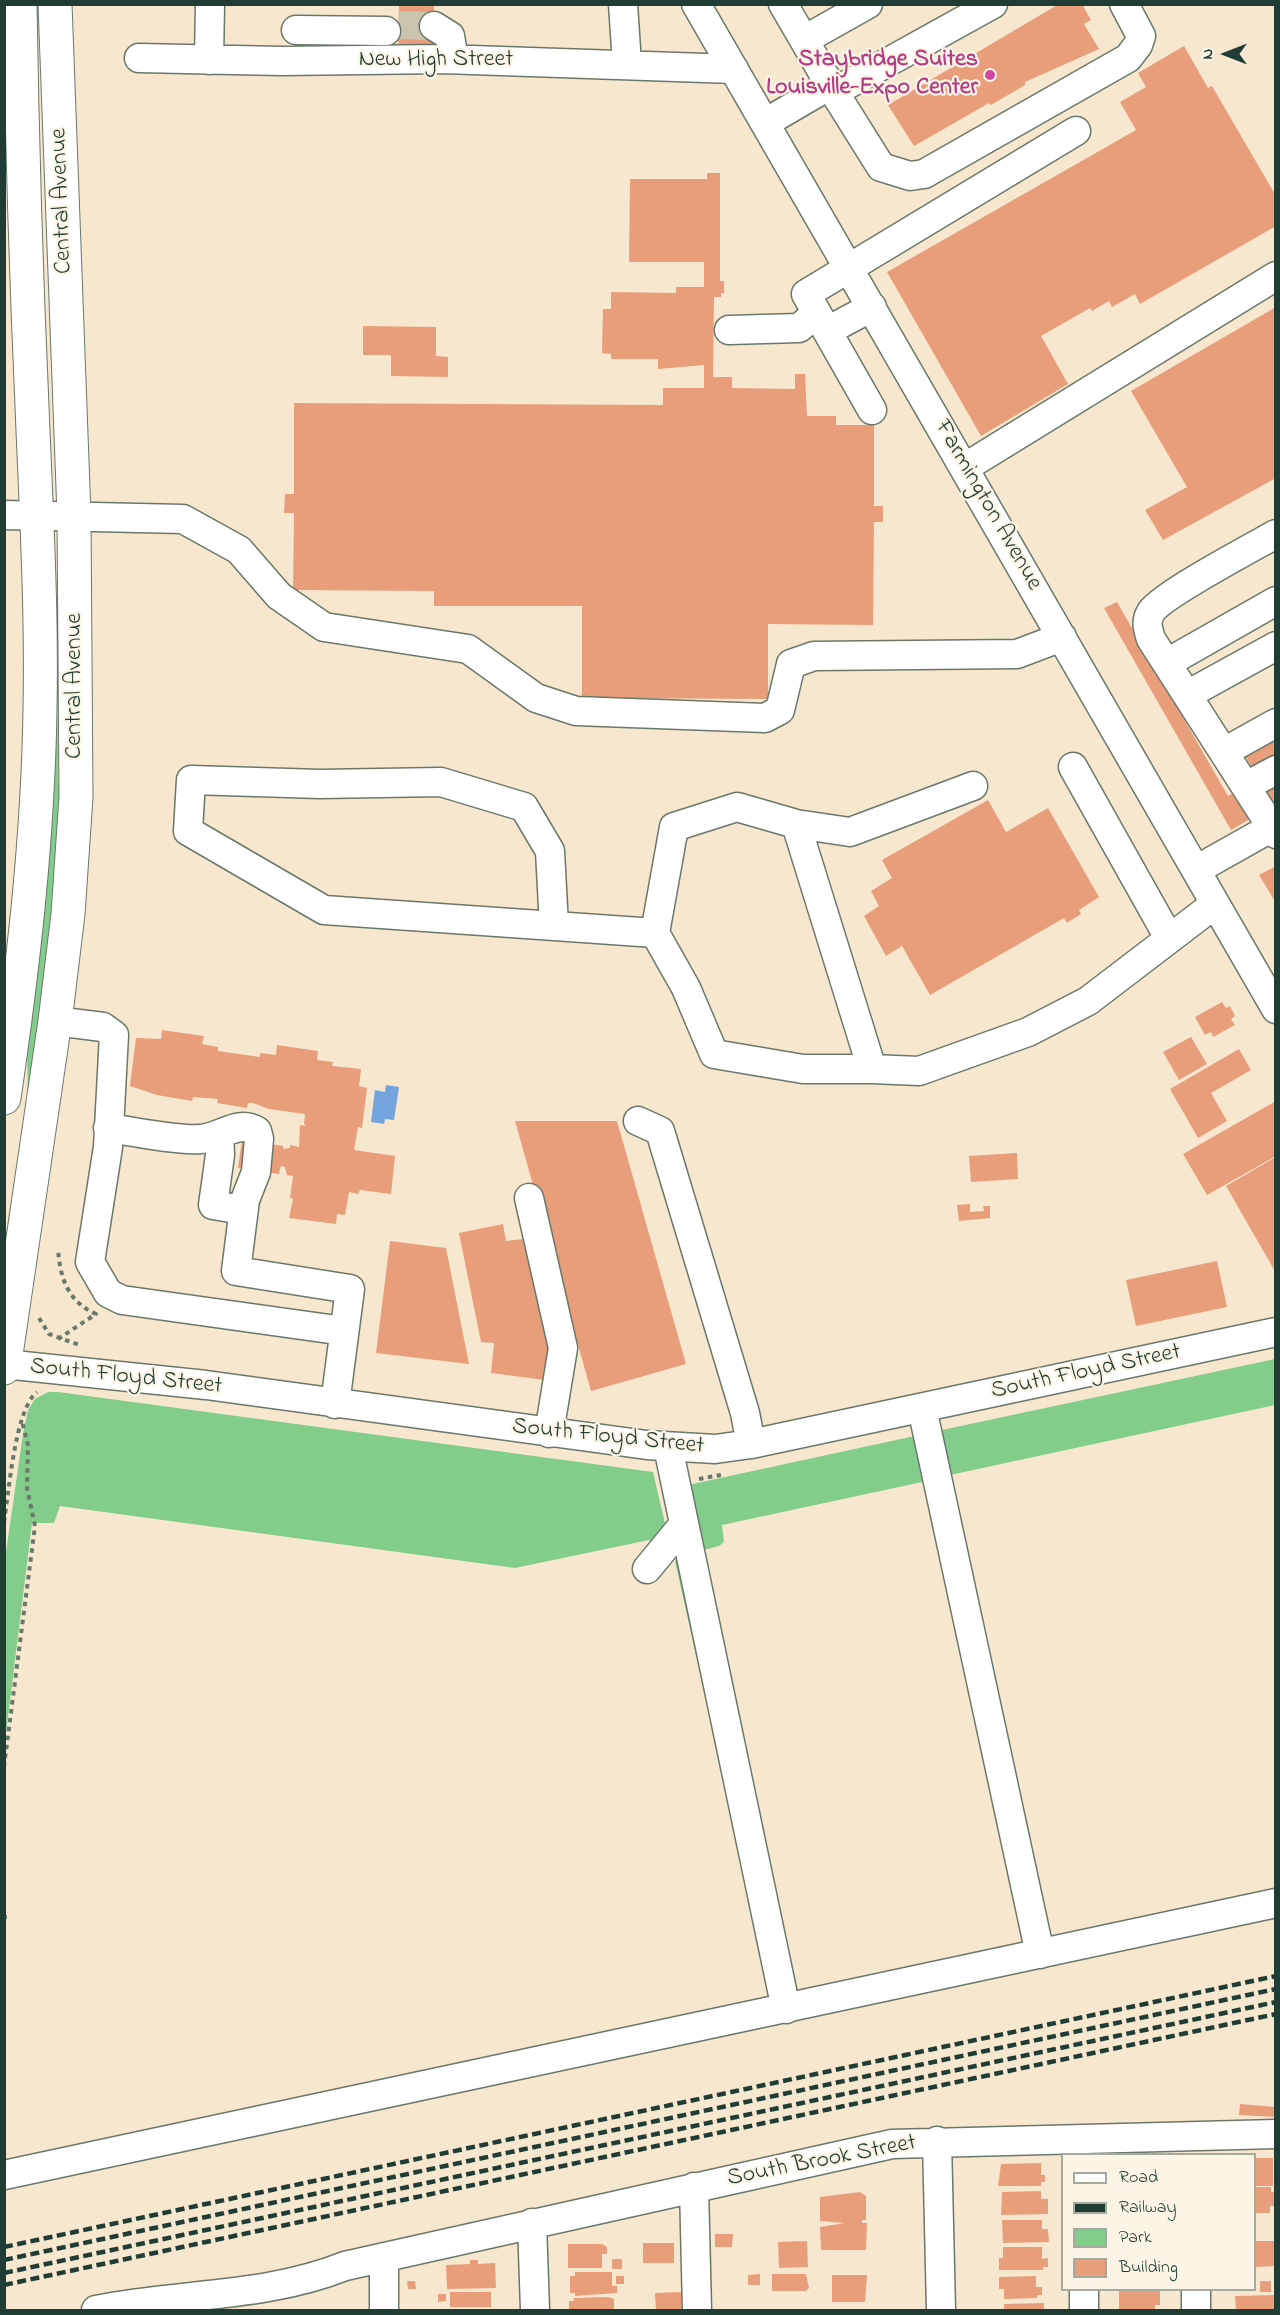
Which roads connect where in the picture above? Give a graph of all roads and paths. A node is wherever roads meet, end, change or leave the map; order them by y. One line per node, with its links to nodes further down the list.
1 (20, 4): 32 (main road, Central Avenue)
2 (55, 4): 31 (main road, Central Avenue)
3 (210, 4): 15 (street)
4 (623, 4): 18 (street)
5 (696, 4): 19 (street, Farmington Avenue)
6 (783, 4): 12 (street)
7 (868, 4): 12 (street)
8 (993, 4): 20 (street)
9 (1125, 4): 20 (street)
10 (296, 17): 16 (street); 17 (street)
11 (434, 27): 14 (street)
12 (804, 40): 20 (street)
13 (139, 58): 15 (street, New High Street)
14 (454, 59): 16 (street, New High Street); 18 (street, New High Street)
15 (209, 60): 17 (street, New High Street)
16 (381, 60): 17 (street, New High Street)
17 (295, 61)
18 (627, 64): 19 (street, New High Street)
19 (734, 69): 21 (street, Farmington Avenue)
20 (832, 88): 21 (street)
21 (765, 123): 23 (street, Farmington Avenue)
22 (1076, 131): 23 (street)
23 (850, 268): 25 (street, Farmington Avenue); 26 (street)
24 (1275, 276): 29 (street)
25 (872, 307): 26 (street); 29 (street, Farmington Avenue)
26 (822, 322): 27 (street); 28 (street)
27 (729, 330)
28 (872, 410)
29 (964, 468): 35 (street, Farmington Avenue)
30 (4, 514): 32 (street)
31 (74, 515): 32 (street); 35 (street); 54 (main road, Central Avenue)
32 (37, 516): 53 (main road, Central Avenue)
33 (1275, 534): 37 (street)
34 (1275, 601): 37 (street)
35 (1062, 637): 47 (street, Farmington Avenue)
36 (1275, 646): 38 (street)
37 (1167, 663): 38 (street)
38 (1187, 695): 40 (street)
39 (1275, 723): 40 (street)
40 (1224, 752): 44 (street)
41 (1072, 767): 51 (street)
42 (1275, 770): 44 (street)
43 (973, 786): 45 (street)
44 (1246, 786): 46 (street)
45 (796, 824): 50 (street); 55 (street)
46 (1274, 829): 47 (street)
47 (1196, 870): 48 (street, Farmington Avenue)
48 (1215, 904): 51 (street); 52 (street, Farmington Avenue)
49 (554, 926): 49 (street); 50 (street)
50 (655, 933): 55 (street)
51 (1169, 938): 55 (street)
52 (1275, 1009)
53 (11, 1010): 56 (main road, Central Avenue)
54 (55, 1021): 58 (street); 70 (main road, Central Avenue)
55 (872, 1069)
56 (4, 1098)
57 (638, 1121): 76 (street)
58 (108, 1128): 59 (street); 65 (street)
59 (219, 1134): 61 (street); 61 (street)
60 (529, 1198): 75 (street)
61 (243, 1210): 63 (street)
62 (58, 1249): 68 (path)
63 (236, 1271): 65 (street); 66 (street)
64 (38, 1314): 68 (path)
65 (231, 1315): 66 (street)
66 (344, 1331): 72 (street)
67 (1275, 1332): 73 (street, South Floyd Street)
68 (57, 1339): 69 (path)
69 (91, 1347)
70 (5, 1365): 72 (street, South Floyd Street)
71 (44, 1389): 74 (path)
72 (335, 1404): 75 (street, South Floyd Street)
73 (922, 1408): 76 (street, South Floyd Street); 83 (street)
74 (21, 1417): 78 (path); 81 (path)
75 (549, 1433): 77 (street, South Floyd Street)
76 (751, 1444): 77 (street, South Floyd Street)
77 (668, 1447): 79 (street)
78 (4, 1522)
79 (684, 1524): 80 (street); 84 (street)
80 (647, 1569)
81 (4, 1767)
82 (1275, 1903): 83 (street)
83 (1040, 1953): 84 (street)
84 (786, 2009): 89 (street)
85 (1275, 2134): 87 (street, South Brook Street)
86 (937, 2141): 88 (street, South Brook Street); 90 (street, South Brook Street); 100 (street)
87 (1193, 2145): 88 (street, South Brook Street)
88 (1082, 2146)
89 (4, 2175)
90 (694, 2187): 91 (street, South Brook Street); 99 (street)
91 (532, 2223): 92 (street, South Brook Street); 98 (street)
92 (380, 2258): 95 (street, South Brook Street); 97 (street)
93 (1084, 2291): 101 (street)
94 (1196, 2291): 102 (street)
95 (209, 2304): 96 (street, South Brook Street)
96 (96, 2310)
97 (384, 2310)
98 (535, 2310)
99 (697, 2310)
100 (941, 2310)
101 (1084, 2310)
102 (1196, 2310)

